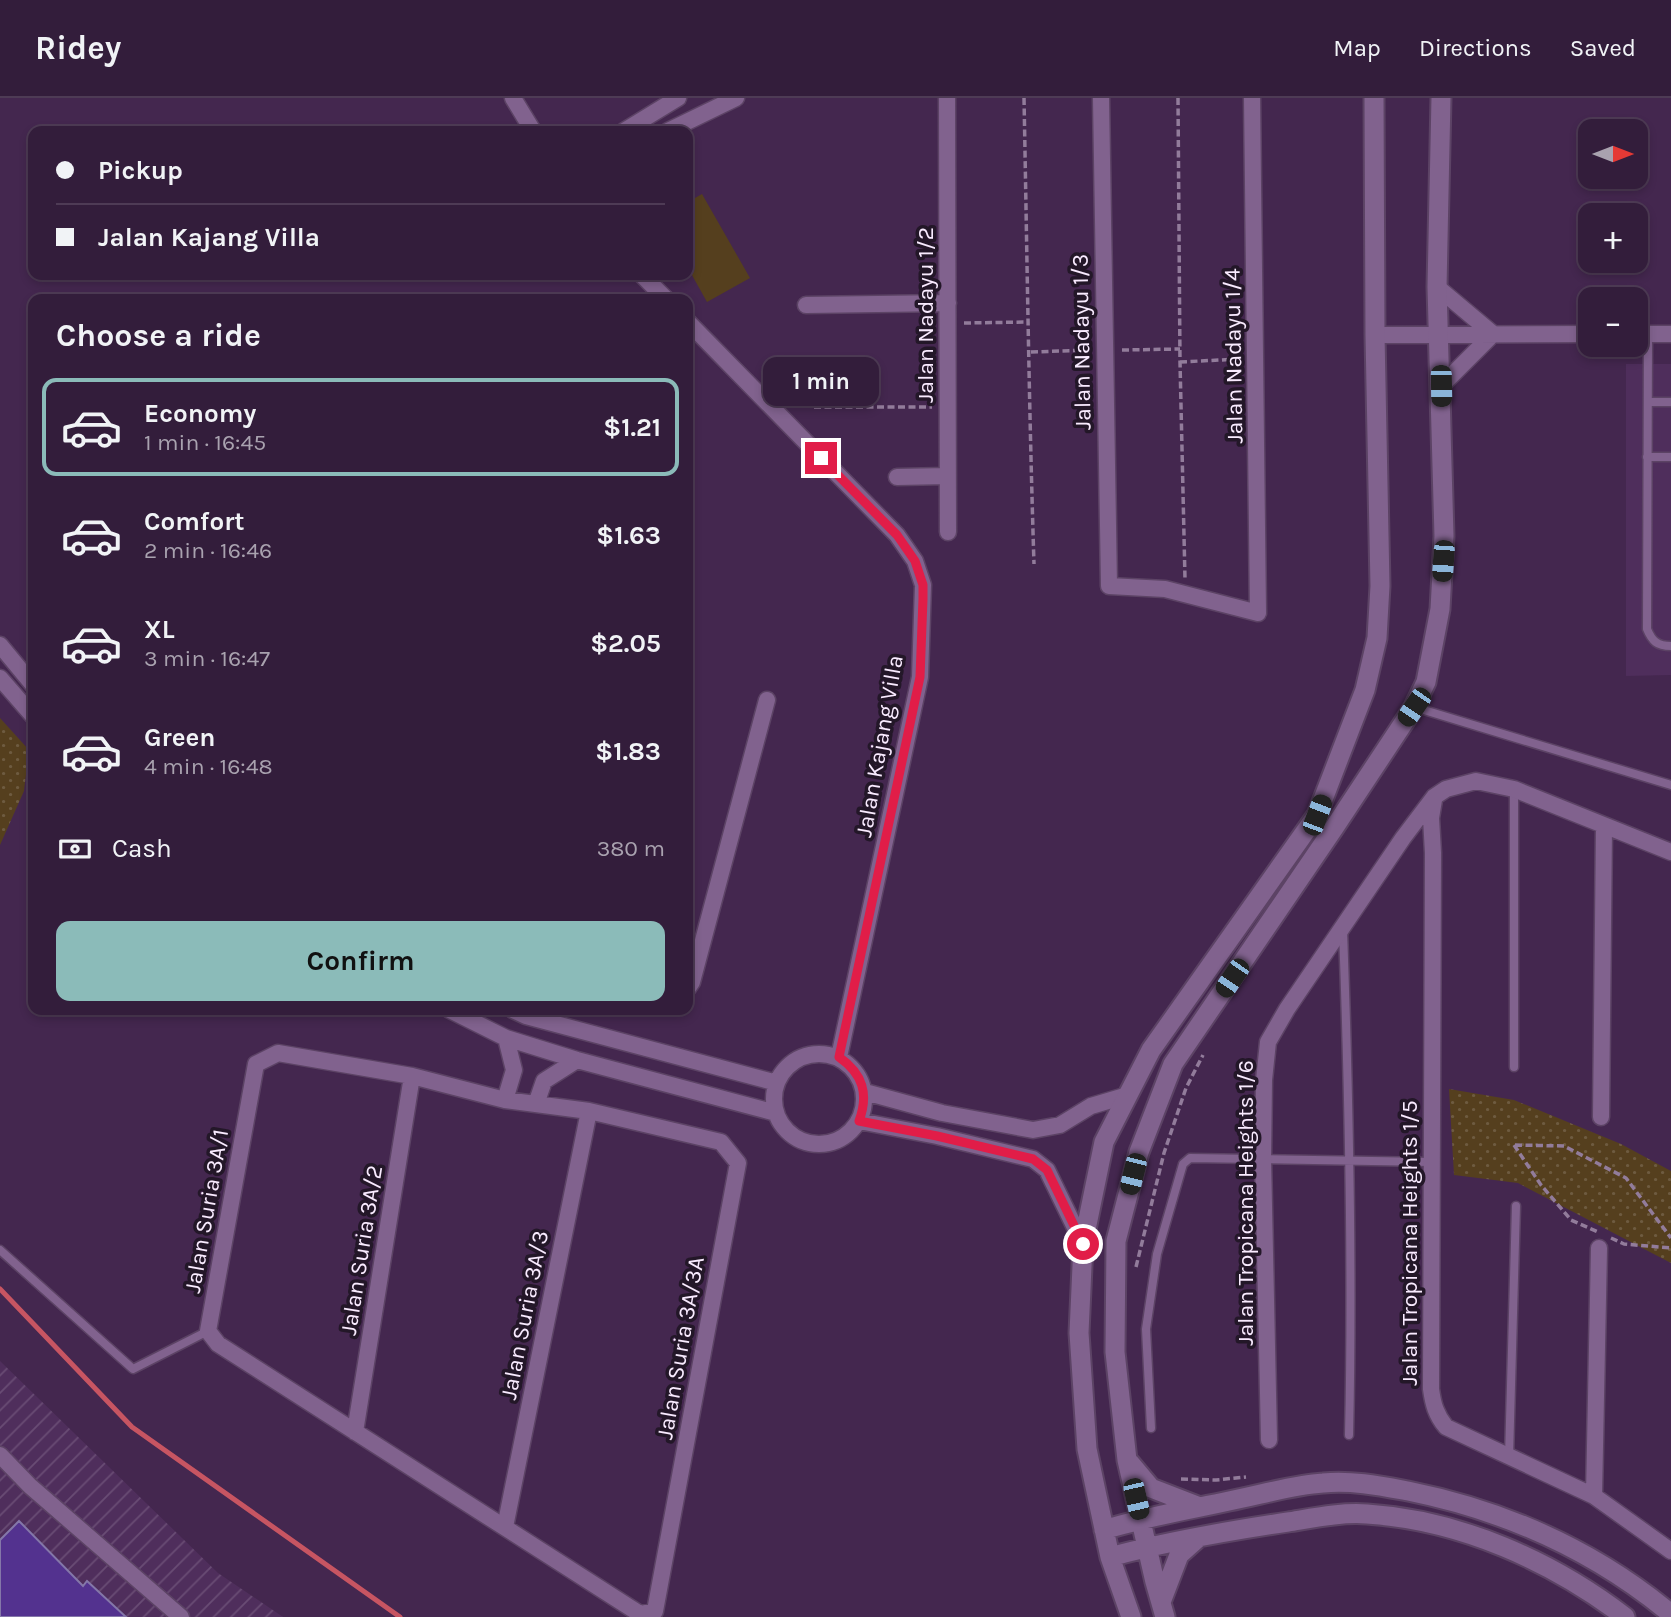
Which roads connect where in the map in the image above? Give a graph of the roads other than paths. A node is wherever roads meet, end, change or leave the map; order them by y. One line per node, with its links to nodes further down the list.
1 (513, 98): 10 (street)
2 (679, 98): 9 (street); 11 (street)
3 (736, 98): 9 (street)
4 (947, 98): 16 (street, Jalan Nadayu 1/2)
5 (1101, 98): 34 (street, Jalan Nadayu 1/3)
6 (1252, 98): 34 (street, Jalan Nadayu 1/4)
7 (1374, 98): 22 (street)
8 (1441, 98): 14 (street)
9 (691, 120): 12 (street)
10 (530, 126)
11 (638, 126)
12 (678, 126)
13 (647, 280): 15 (street)
14 (1437, 287): 19 (street); 23 (street)
15 (661, 294)
16 (948, 303): 17 (street); 31 (street, Jalan Nadayu 1/2)
17 (806, 305)
18 (693, 327): 54 (street, Jalan Kajang Villa)
19 (1493, 334): 20 (street); 23 (street); 26 (street)
20 (1578, 334)
21 (1671, 334): 24 (street)
22 (1375, 335): 23 (street); 60 (street)
23 (1438, 335): 26 (street)
24 (1648, 335)
25 (1644, 357): 27 (lane)
26 (1441, 386): 40 (street)
27 (1648, 402): 28 (lane); 29 (lane)
28 (1671, 402)
29 (1647, 457): 30 (lane); 36 (lane)
30 (1671, 457)
31 (947, 476): 32 (street); 33 (street, Jalan Nadayu 1/2)
32 (897, 477)
33 (948, 532)
34 (1185, 593)
35 (0, 645): 38 (street)
36 (1671, 646)
37 (0, 678): 41 (street)
38 (28, 679)
39 (767, 700): 50 (street)
40 (1414, 707): 42 (lane); 81 (street)
41 (28, 710)
42 (1671, 785)
43 (1514, 789): 44 (street); 45 (street); 56 (lane)
44 (1434, 797): 46 (street, Jalan Tropicana Heights 1/6); 48 (street, Jalan Tropicana Heights 1/5)
45 (1604, 827): 47 (street); 65 (street)
46 (1403, 838): 48 (street); 49 (street, Jalan Tropicana Heights 1/6)
47 (1671, 852)
48 (1433, 853): 69 (street, Jalan Tropicana Heights 1/5)
49 (1343, 927): 67 (street, Jalan Tropicana Heights 1/6); 68 (lane)
50 (693, 978)
51 (460, 1015): 53 (street)
52 (524, 1015): 58 (street)
53 (506, 1038): 55 (street); 61 (street)
54 (839, 1057): 58 (street); 59 (street)
55 (577, 1060): 62 (street); 64 (street)
56 (1514, 1067)
57 (412, 1076): 61 (street, Jalan Suria 3A/1); 74 (street, Jalan Suria 3A/1); 76 (street, Jalan Suria 3A/2)
58 (777, 1083): 64 (street)
59 (864, 1092): 60 (street); 66 (street)
60 (1128, 1095): 71 (street)
61 (505, 1100): 62 (street, Jalan Suria 3A/3A)
62 (536, 1104): 63 (street, Jalan Suria 3A/3A)
63 (589, 1111): 85 (street, Jalan Suria 3A/3); 85 (street, Jalan Suria 3A/3A)
64 (776, 1113): 66 (street)
65 (1601, 1117)
66 (859, 1121): 71 (street)
67 (1263, 1159): 68 (lane); 75 (lane); 78 (street, Jalan Tropicana Heights 1/6)
68 (1348, 1161): 69 (lane); 77 (lane)
69 (1431, 1162): 80 (street, Jalan Tropicana Heights 1/5)
70 (1516, 1206): 80 (lane)
71 (1083, 1244): 86 (street)
72 (1599, 1248): 82 (street)
73 (0, 1250): 74 (lane)
74 (208, 1331): 76 (street)
75 (1151, 1428)
76 (355, 1432): 85 (street)
77 (1349, 1435)
78 (1269, 1440)
79 (0, 1455): 93 (street)
80 (1509, 1457): 82 (street, Jalan Tropicana Heights 1/5)
81 (1127, 1460): 83 (street); 84 (street)
82 (1594, 1496): 89 (street, Jalan Tropicana Heights 1/5)
83 (1200, 1507): 84 (street); 92 (street)
84 (1141, 1519): 86 (street); 88 (street)
85 (505, 1527)
86 (1104, 1530): 90 (street)
87 (1199, 1537): 88 (street); 91 (street); 95 (street)
88 (1147, 1547): 90 (street); 91 (street)
89 (1671, 1551)
90 (1110, 1557): 94 (street)
91 (1163, 1609)
92 (1671, 1614)
93 (181, 1617)
94 (1131, 1617)
95 (1625, 1617)

